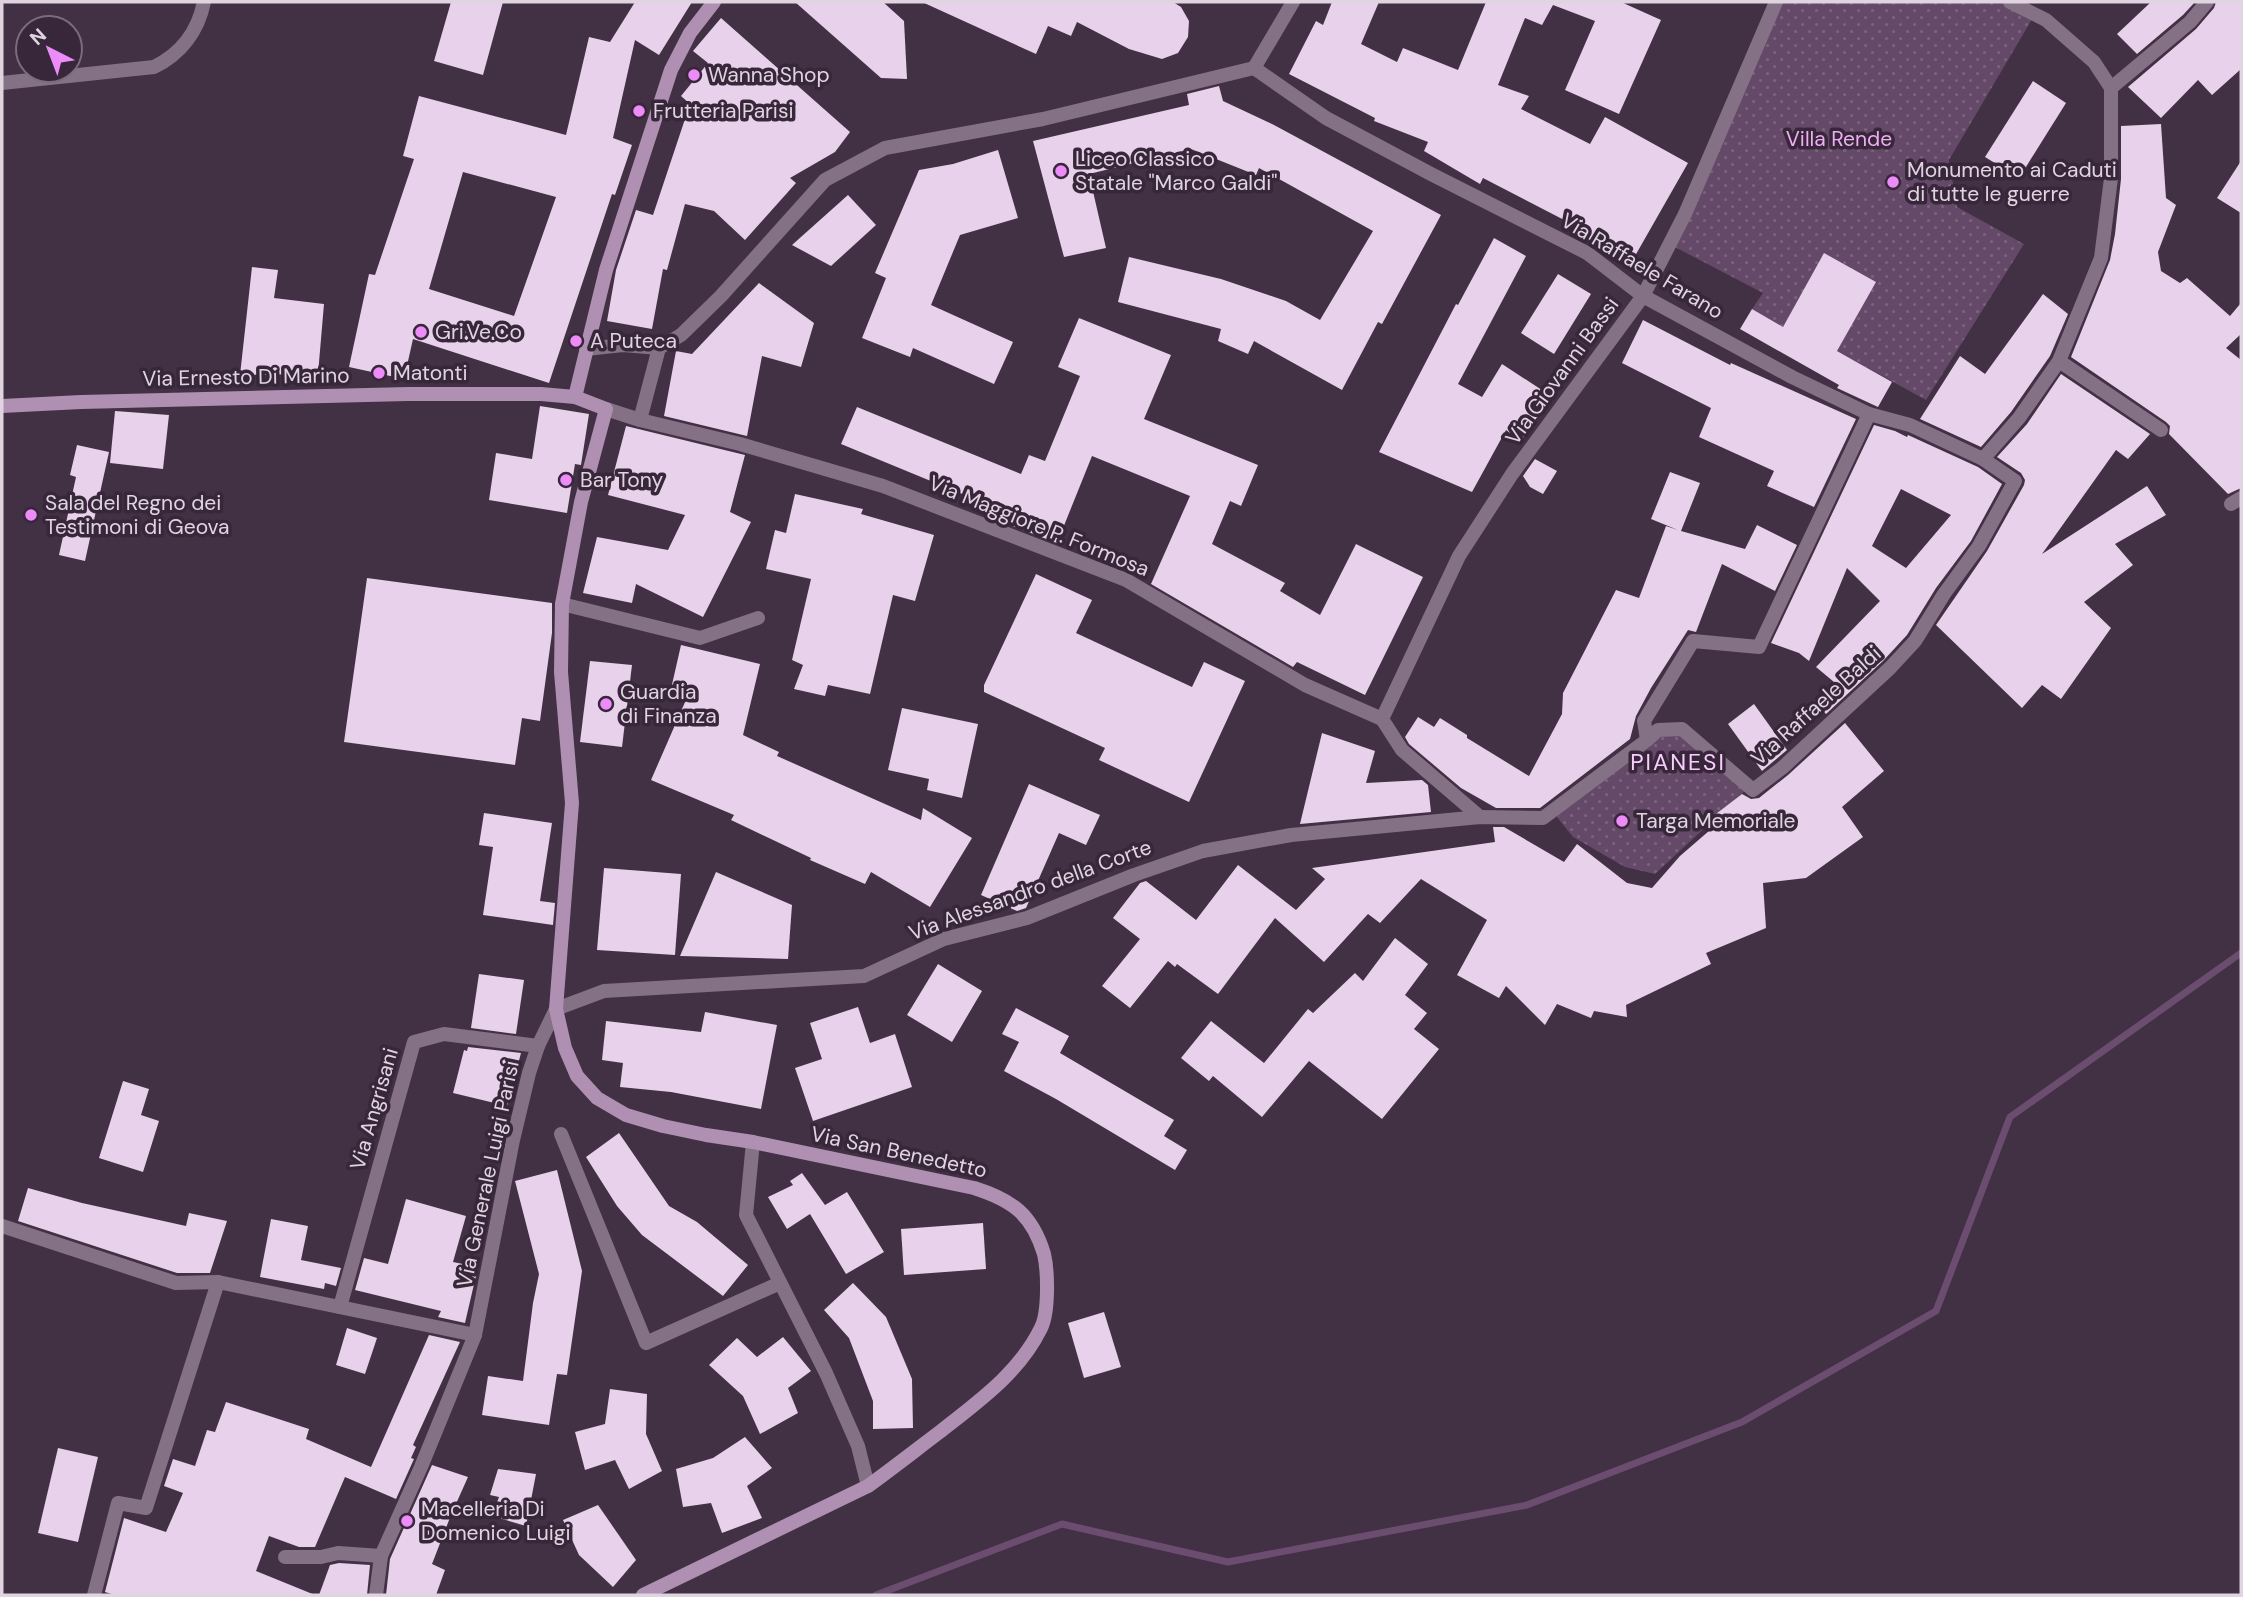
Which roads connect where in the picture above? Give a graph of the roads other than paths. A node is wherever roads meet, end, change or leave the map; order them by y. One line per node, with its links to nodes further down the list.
1 (204, 2): 8 (street)
2 (714, 2): 12 (street)
3 (1293, 2): 7 (street)
4 (1776, 2): 10 (street, Via Giovanni Bassi)
5 (2010, 2): 9 (street)
6 (2207, 2): 9 (street)
7 (1254, 68): 10 (street, Via Raffaele Farano); 11 (street)
8 (2, 83)
9 (2111, 89): 13 (street)
10 (1643, 296): 17 (street, Via Raffaele Farano); 23 (street, Via Giovanni Bassi)
11 (659, 348): 12 (street); 18 (street)
12 (586, 349): 14 (street)
13 (2059, 361): 19 (street); 20 (street)
14 (575, 397): 15 (street, Via Ernesto Di Marino); 16 (street)
15 (2, 406)
16 (606, 409): 18 (street, Via Maggiore P. Formosa); 21 (street, Via Generale Luigi Parisi)
17 (1869, 414): 20 (street, Via Raffaele Farano); 24 (street)
18 (640, 420): 23 (street, Via Maggiore P. Formosa)
19 (2161, 430)
20 (1983, 459): 24 (street, Via Raffaele Baldi)
21 (562, 604): 22 (street); 26 (street, Via Generale Luigi Parisi)
22 (758, 618)
23 (1382, 719): 25 (street)
24 (1647, 740): 25 (street, Via Raffaele Baldi)
25 (1480, 817): 26 (street, Via Alessandro della Corte)
26 (556, 1009): 27 (street, Via Generale Luigi Parisi); 29 (street, Via San Benedetto)
27 (537, 1046): 33 (street, Via Angrisani); 34 (street, Via Generale Luigi Parisi)
28 (562, 1134): 32 (street)
29 (754, 1142): 32 (street); 35 (street, Via San Benedetto)
30 (2, 1226): 31 (street)
31 (218, 1282): 33 (street); 38 (street)
32 (780, 1283): 35 (street)
33 (340, 1307): 34 (street)
34 (475, 1335): 36 (street, Via Generale Luigi Parisi)
35 (868, 1486): 40 (street, Via San Benedetto)
36 (381, 1556): 37 (street); 39 (street, Via Generale Luigi Parisi)
37 (285, 1557)
38 (94, 1595)
39 (376, 1595)
40 (643, 1595)

